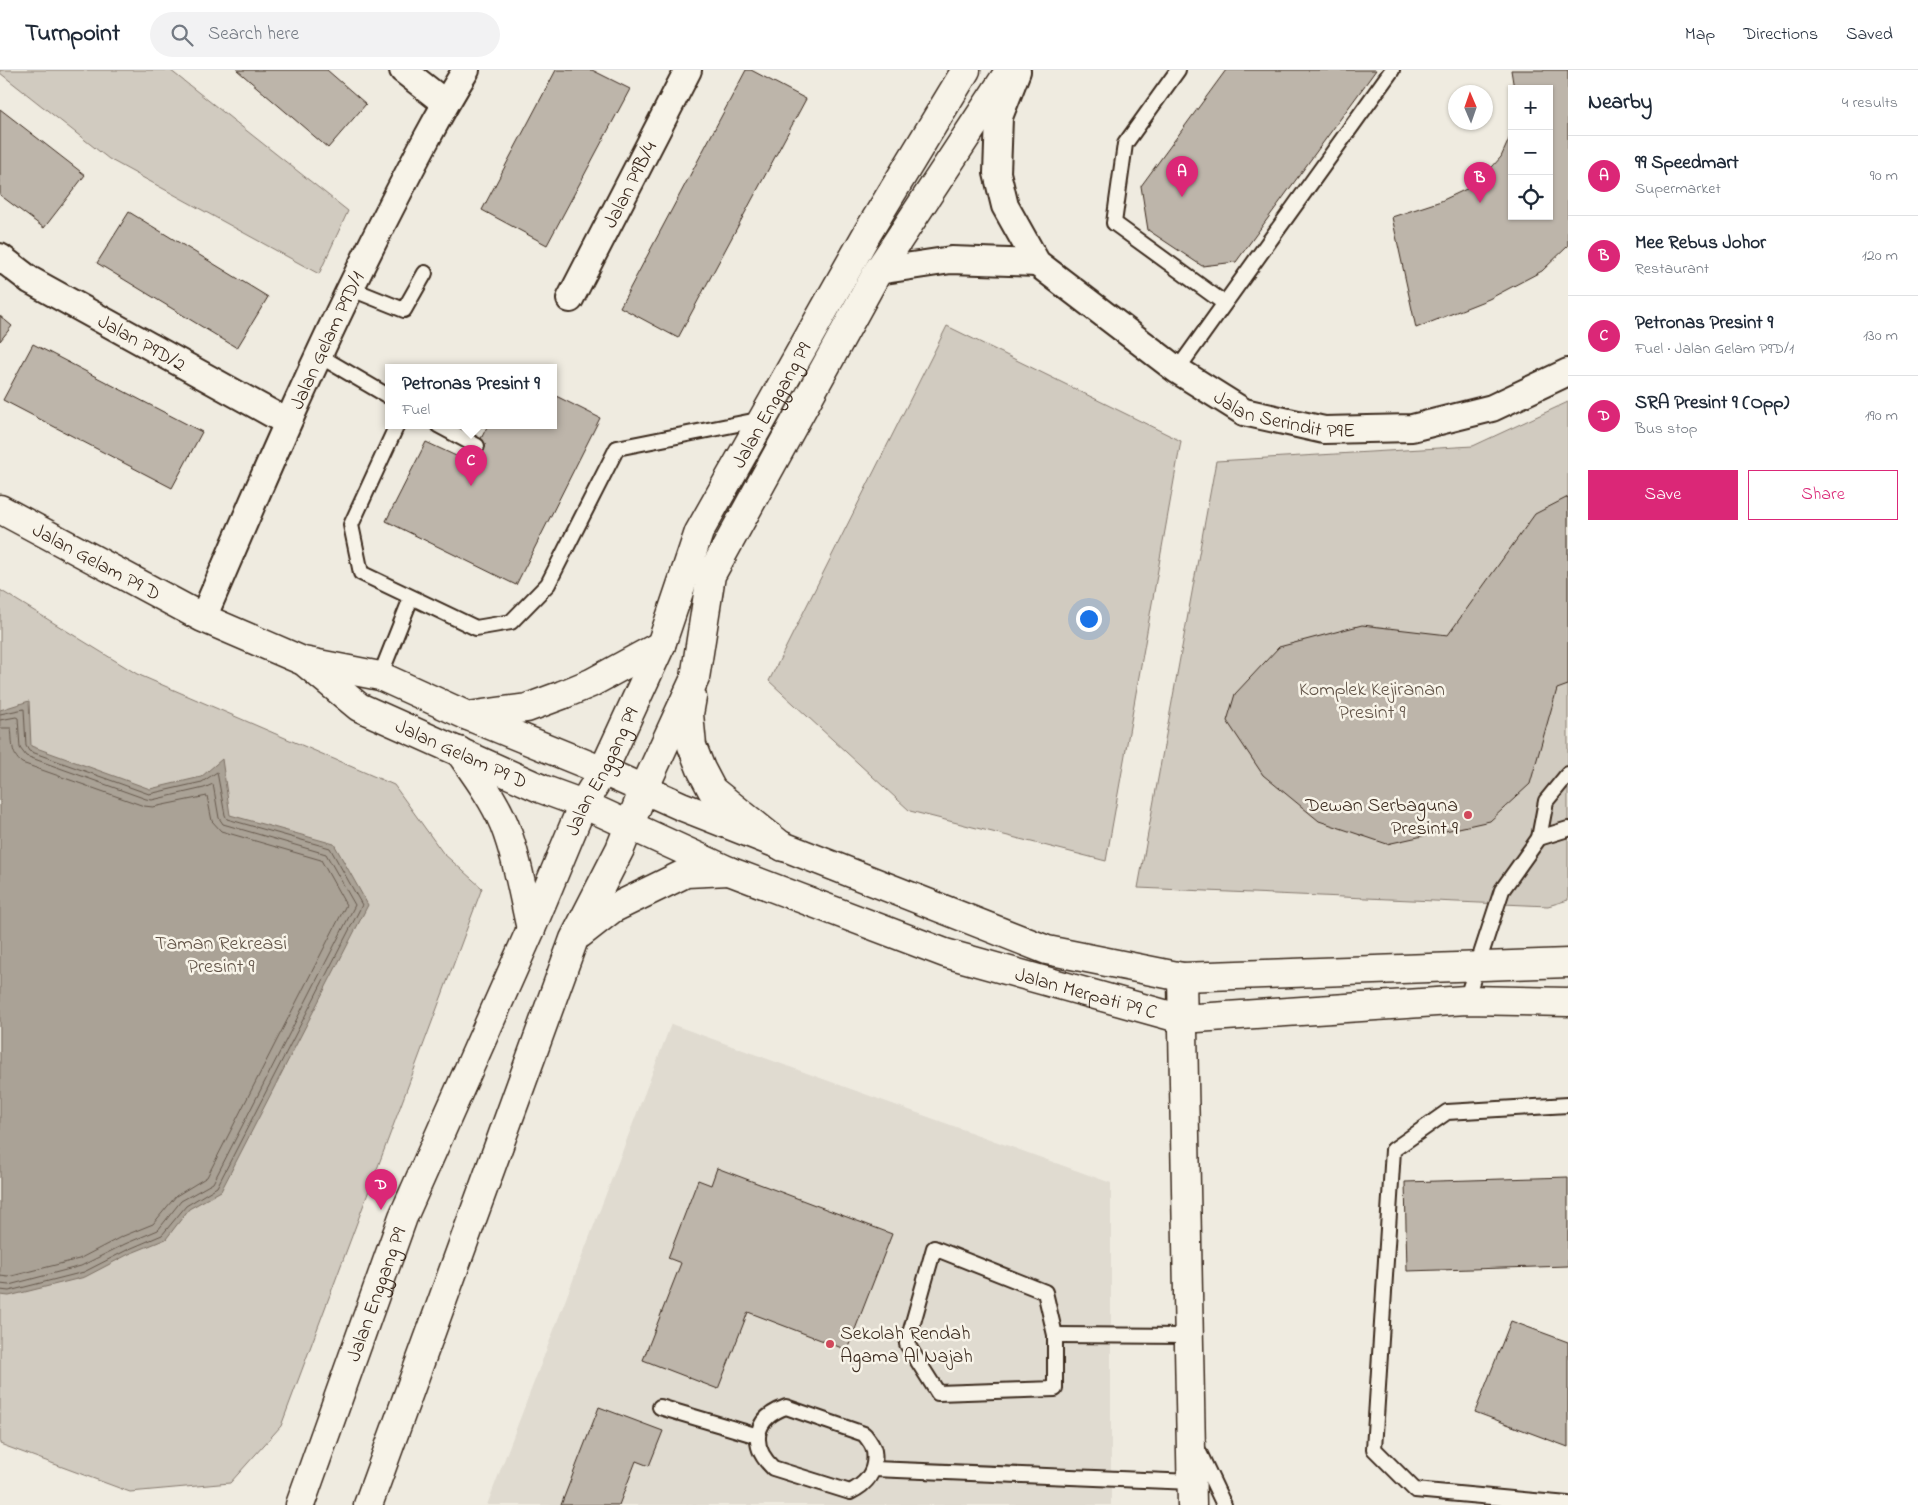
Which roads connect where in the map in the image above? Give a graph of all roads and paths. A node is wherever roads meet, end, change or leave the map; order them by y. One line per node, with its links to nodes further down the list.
1 (404, 70): 9 (street)
2 (466, 70): 9 (street, Jalan Gelam P9D/1)
3 (688, 70): 15 (street, Jalan P9B/4)
4 (966, 70): 21 (main road, Jalan Enggang P9)
5 (1010, 70): 12 (main road, Jalan Enggang P9)
6 (1018, 70): 11 (street, Jalan Serindit P9E)
7 (1178, 70): 16 (lane)
8 (1392, 70): 16 (lane)
9 (445, 103): 14 (street, Jalan Gelam P9D/1)
10 (0, 257): 22 (street, Jalan P9D/2)
11 (1036, 263): 12 (street); 18 (street, Jalan Serindit P9E)
12 (878, 271): 32 (main road, Jalan Enggang P9)
13 (425, 273): 14 (lane)
14 (349, 288): 17 (street, Jalan Gelam P9D/1)
15 (570, 299)
16 (1224, 303): 18 (lane)
17 (318, 355): 20 (lane); 22 (street, Jalan Gelam P9D/1)
18 (1177, 370): 19 (street, Jalan Serindit P9E)
19 (1568, 372)
20 (385, 394)
21 (764, 418): 27 (lane); 29 (main road, Jalan Enggang P9)
22 (287, 422): 28 (street, Jalan Gelam P9D/1)
23 (395, 429): 27 (lane)
24 (445, 429): 25 (lane)
25 (477, 446)
26 (0, 509): 28 (main road, Jalan Gelam P9 D)
27 (412, 598): 31 (lane)
28 (203, 618): 30 (main road, Jalan Gelam P9 D)
29 (661, 645): 33 (main road); 35 (main road, Jalan Enggang P9)
30 (304, 662): 31 (main road, Jalan Gelam P9 D); 34 (main road, Jalan Gelam P9 D)
31 (380, 676): 33 (main road, Jalan Gelam P9 D)
32 (695, 678): 37 (main road, Jalan Enggang P9); 42 (main road)
33 (468, 716): 35 (main road, Jalan Gelam P9 D)
34 (459, 751): 38 (main road, Jalan Gelam P9 D); 44 (main road)
35 (603, 771): 37 (main road); 38 (main road, Jalan Enggang P9)
36 (1568, 774): 41 (lane)
37 (644, 789): 39 (main road, Jalan Enggang P9); 42 (main road, Jalan Merpati P9 C)
38 (583, 804): 39 (main road, Jalan Gelam P9 D); 44 (main road, Jalan Enggang P9)
39 (630, 825): 43 (main road, Jalan Merpati P9 C); 45 (main road, Jalan Enggang P9)
40 (1568, 829): 41 (lane)
41 (1539, 838): 47 (lane)
42 (783, 847): 48 (main road, Jalan Merpati P9 C)
43 (729, 871): 45 (main road); 51 (main road, Jalan Merpati P9 C)
44 (531, 930): 59 (main road, Jalan Enggang P9)
45 (574, 939): 63 (main road, Jalan Enggang P9)
46 (1568, 963): 47 (main road, Jalan Merpati P9 C)
47 (1477, 965): 48 (main road, Jalan Merpati P9 C); 49 (lane)
48 (1182, 977): 51 (main road)
49 (1466, 1000): 50 (main road, Jalan Merpati P9 C); 51 (main road, Jalan Merpati P9 C)
50 (1568, 1002)
51 (1182, 1019): 54 (main road)
52 (1568, 1105): 61 (lane)
53 (1055, 1335): 53 (lane); 54 (lane)
54 (1189, 1336): 56 (main road)
55 (660, 1407): 57 (lane)
56 (1191, 1435): 60 (main road); 64 (lane)
57 (758, 1436): 58 (lane); 58 (lane)
58 (874, 1469): 60 (lane)
59 (304, 1494): 62 (main road)
60 (1192, 1494)
61 (1568, 1504)
62 (287, 1505)
63 (368, 1505)
64 (1224, 1505)

